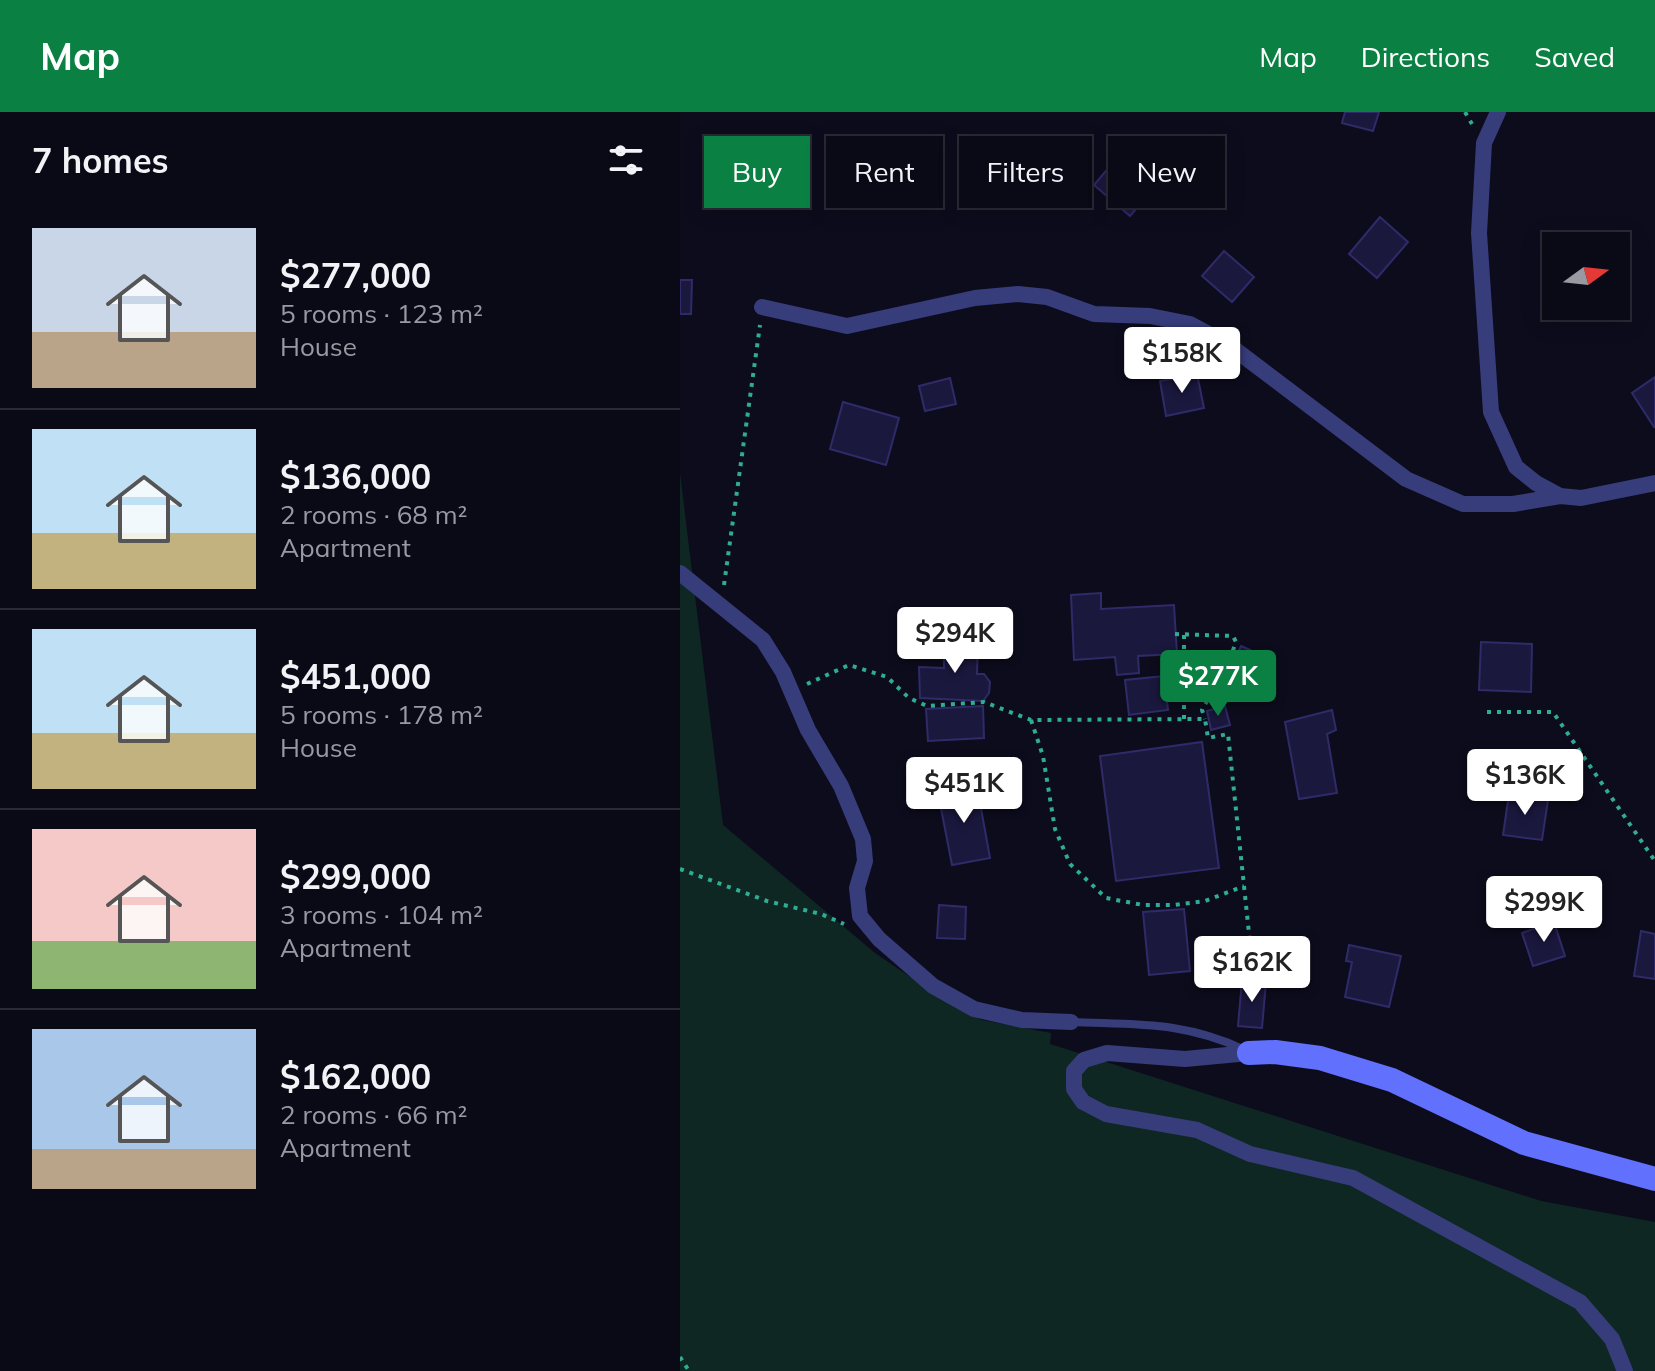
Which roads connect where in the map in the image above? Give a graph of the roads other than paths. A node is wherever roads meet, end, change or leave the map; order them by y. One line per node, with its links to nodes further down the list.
1 (1498, 112): 4 (street)
2 (762, 307): 4 (street)
3 (1655, 483): 4 (street)
4 (1560, 496)
5 (680, 573): 6 (street)
6 (1071, 1022): 7 (lane)
7 (1249, 1053): 8 (street); 9 (street)
8 (1655, 1179)
9 (1625, 1371)

